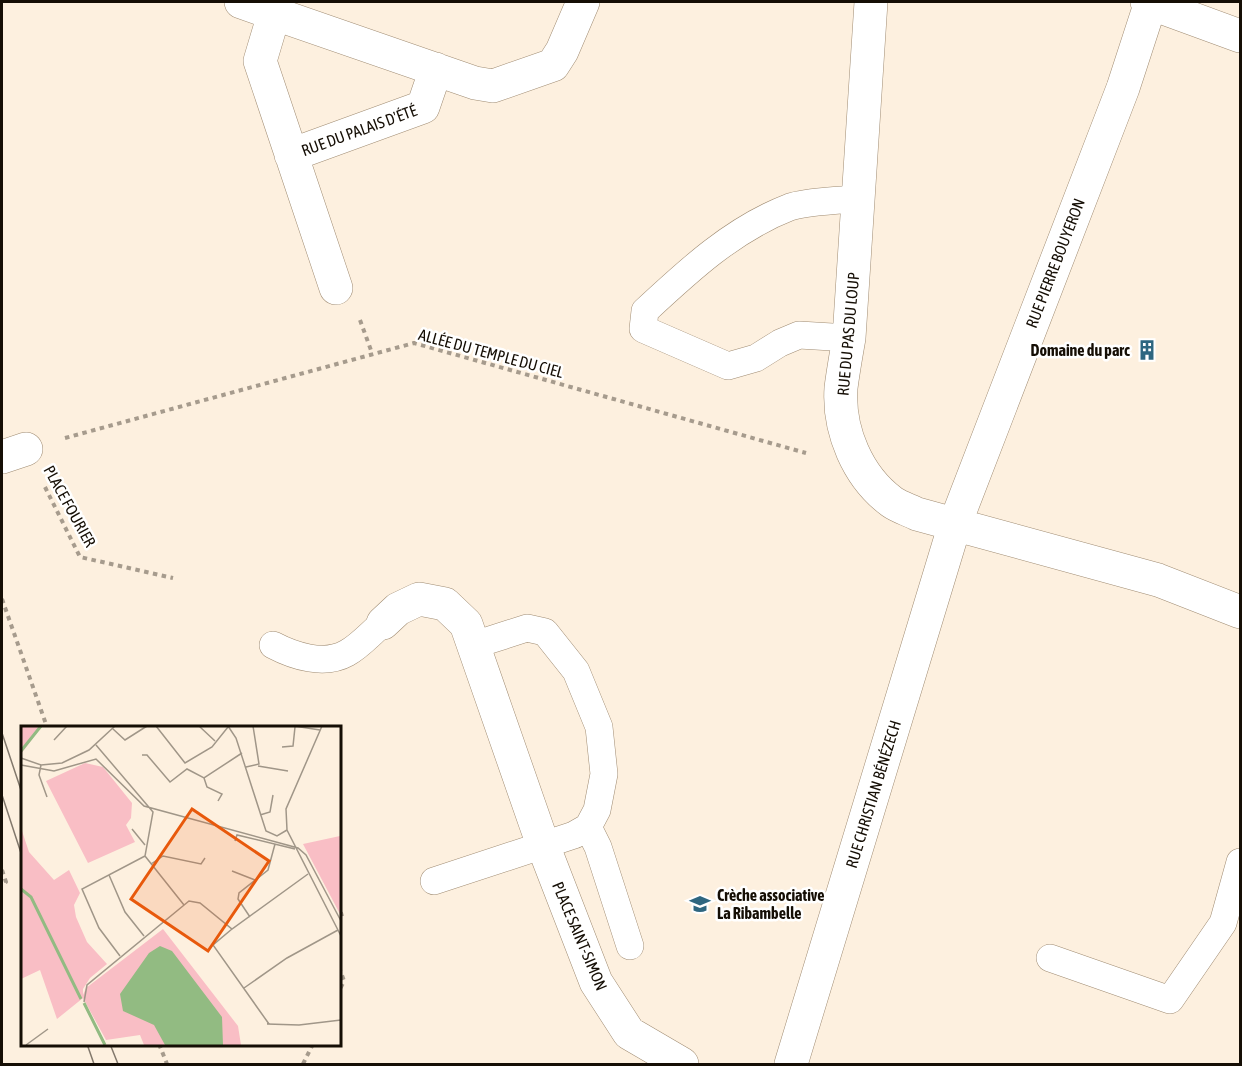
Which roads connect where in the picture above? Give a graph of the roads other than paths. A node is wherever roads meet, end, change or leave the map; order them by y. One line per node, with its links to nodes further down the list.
1 (241, 2): 5 (street)
2 (583, 2): 7 (street)
3 (871, 2): 9 (street, RUE DU PAS DU LOUP)
4 (1150, 2): 6 (street); 12 (street, RUE PIERRE BOUYERON)
5 (274, 14): 7 (street); 8 (street, RUE DU PALAIS D'ÉTÉ)
6 (1240, 36)
7 (435, 69): 8 (street, RUE DU PALAIS D'ÉTÉ)
8 (291, 155): 10 (street, RUE DU PALAIS D'ÉTÉ)
9 (859, 198): 11 (street, RUE DU PAS DU LOUP); 11 (lane)
10 (336, 288)
11 (849, 338): 12 (street, RUE DU PAS DU LOUP)
12 (955, 524): 13 (street, RUE DU PAS DU LOUP); 24 (street, RUE CHRISTIAN BÉNÉZECH)
13 (1240, 612)
14 (383, 622): 15 (lane); 16 (street, PLACE SAINT-SIMON)
15 (273, 645)
16 (474, 645): 17 (lane); 18 (street, PLACE SAINT-SIMON)
17 (588, 827): 18 (lane); 21 (lane)
18 (543, 845): 20 (lane); 23 (street, PLACE SAINT-SIMON)
19 (1240, 862): 22 (lane)
20 (434, 881)
21 (630, 946)
22 (1050, 958)
23 (682, 1065)
24 (791, 1065)

